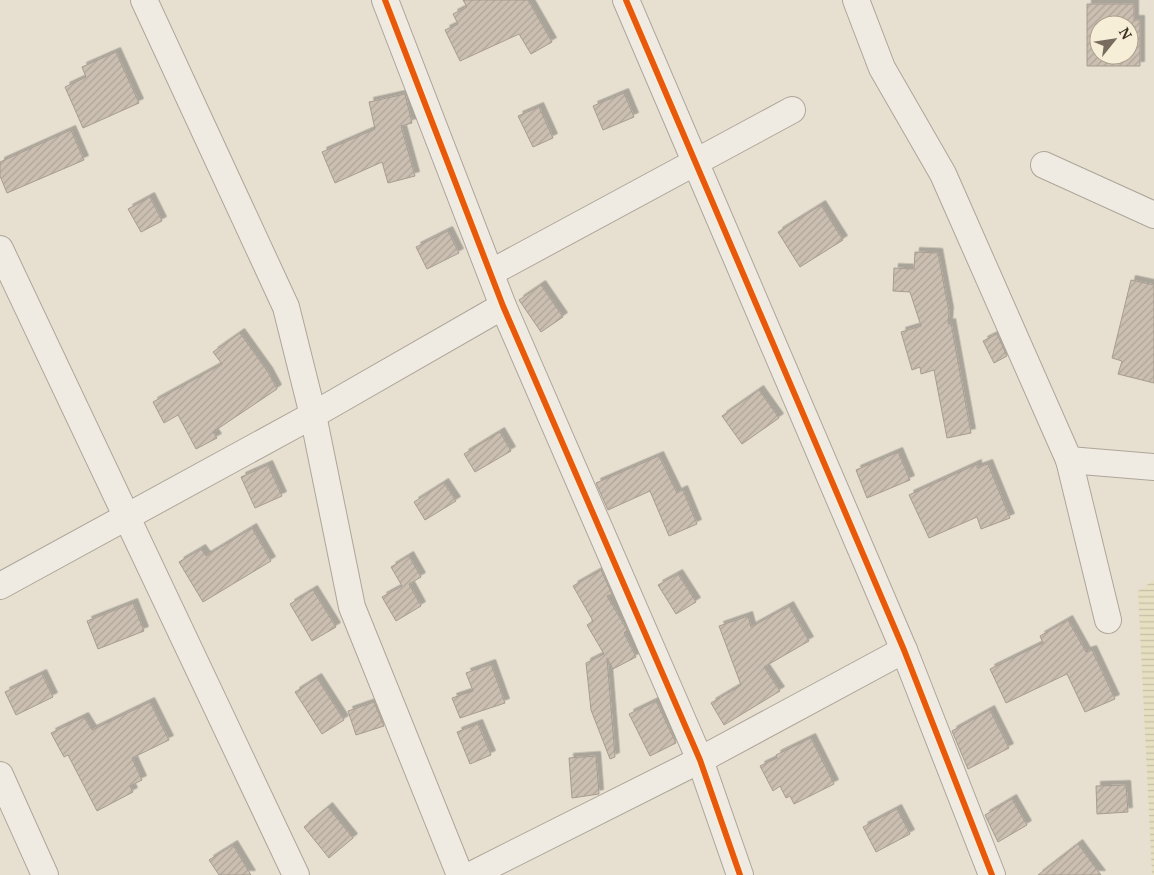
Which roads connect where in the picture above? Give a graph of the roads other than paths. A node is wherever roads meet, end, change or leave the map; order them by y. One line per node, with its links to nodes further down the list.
1 (144, 0): 12 (street)
2 (385, 0): 10 (street)
3 (626, 0): 6 (street)
4 (856, 0): 13 (street)
5 (792, 110): 6 (street)
6 (695, 163): 10 (street); 18 (street)
7 (1044, 165): 8 (street)
8 (1154, 215)
9 (0, 249): 15 (street)
10 (492, 272): 11 (street)
11 (503, 306): 12 (street); 19 (street)
12 (313, 415): 15 (street); 23 (street)
13 (1069, 460): 14 (street); 17 (street)
14 (1154, 466)
15 (126, 517): 16 (street); 22 (street)
16 (0, 586)
17 (1108, 620)
18 (904, 650): 19 (street); 26 (street)
19 (700, 760): 24 (street); 25 (street)
20 (0, 775): 21 (street)
21 (45, 875)
22 (296, 875)
23 (460, 875)
24 (471, 875)
25 (740, 875)
26 (992, 875)

